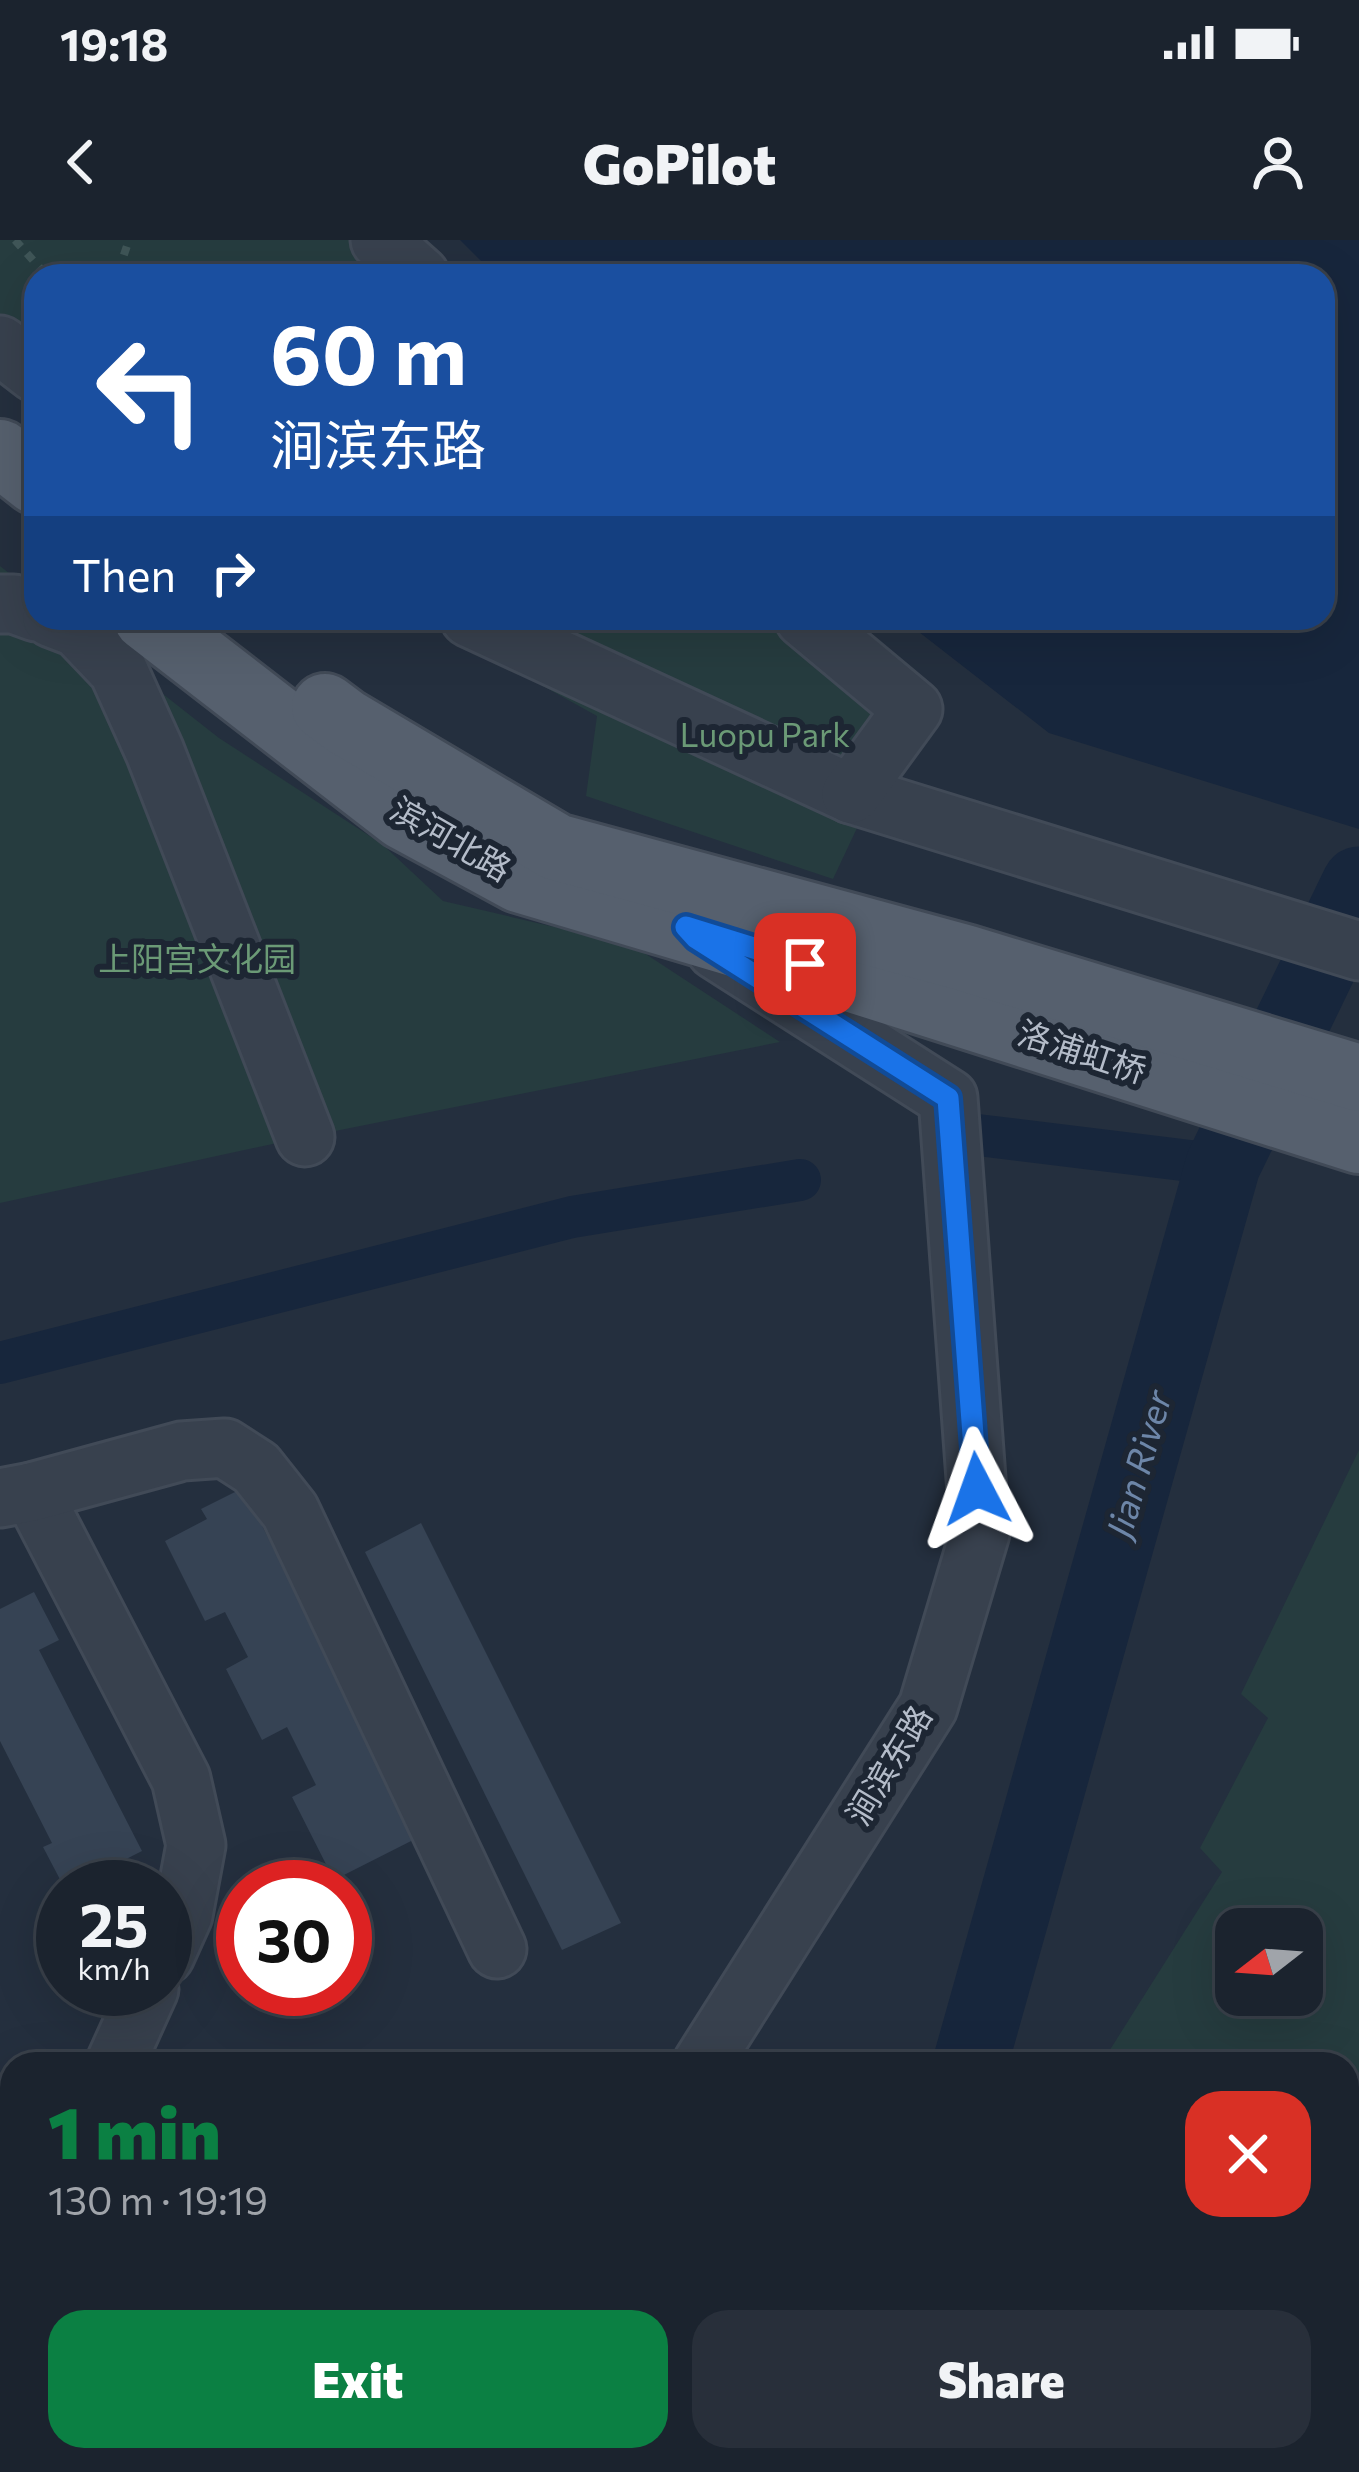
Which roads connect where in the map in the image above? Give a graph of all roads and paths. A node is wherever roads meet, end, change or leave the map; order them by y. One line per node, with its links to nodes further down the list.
1 (15, 240): 3 (path)
2 (380, 240): 4 (street)
3 (36, 264)
4 (406, 264)
5 (0, 345): 6 (street)
6 (24, 364)
7 (0, 453): 8 (main road)
8 (24, 472)
9 (0, 504): 10 (main road)
10 (24, 523)
11 (80, 630): 21 (street)
12 (163, 630): 17 (main road, 滨河北路)
13 (227, 630): 18 (main road, 滨河北路)
14 (496, 630): 16 (street)
15 (818, 630): 16 (street)
16 (851, 794): 19 (street)
17 (686, 927): 18 (main road, 滨河北路); 28 (street, 涧滨东路)
18 (808, 939): 20 (main road, 洛浦虹桥); 22 (main road, 洛浦虹桥)
19 (1359, 951)
20 (1359, 1078)
21 (304, 1137)
22 (1359, 1140)
23 (16, 1495): 24 (street); 25 (street)
24 (192, 1867)
25 (497, 1949)
26 (137, 2016): 27 (street)
27 (120, 2052)
28 (710, 2052)

